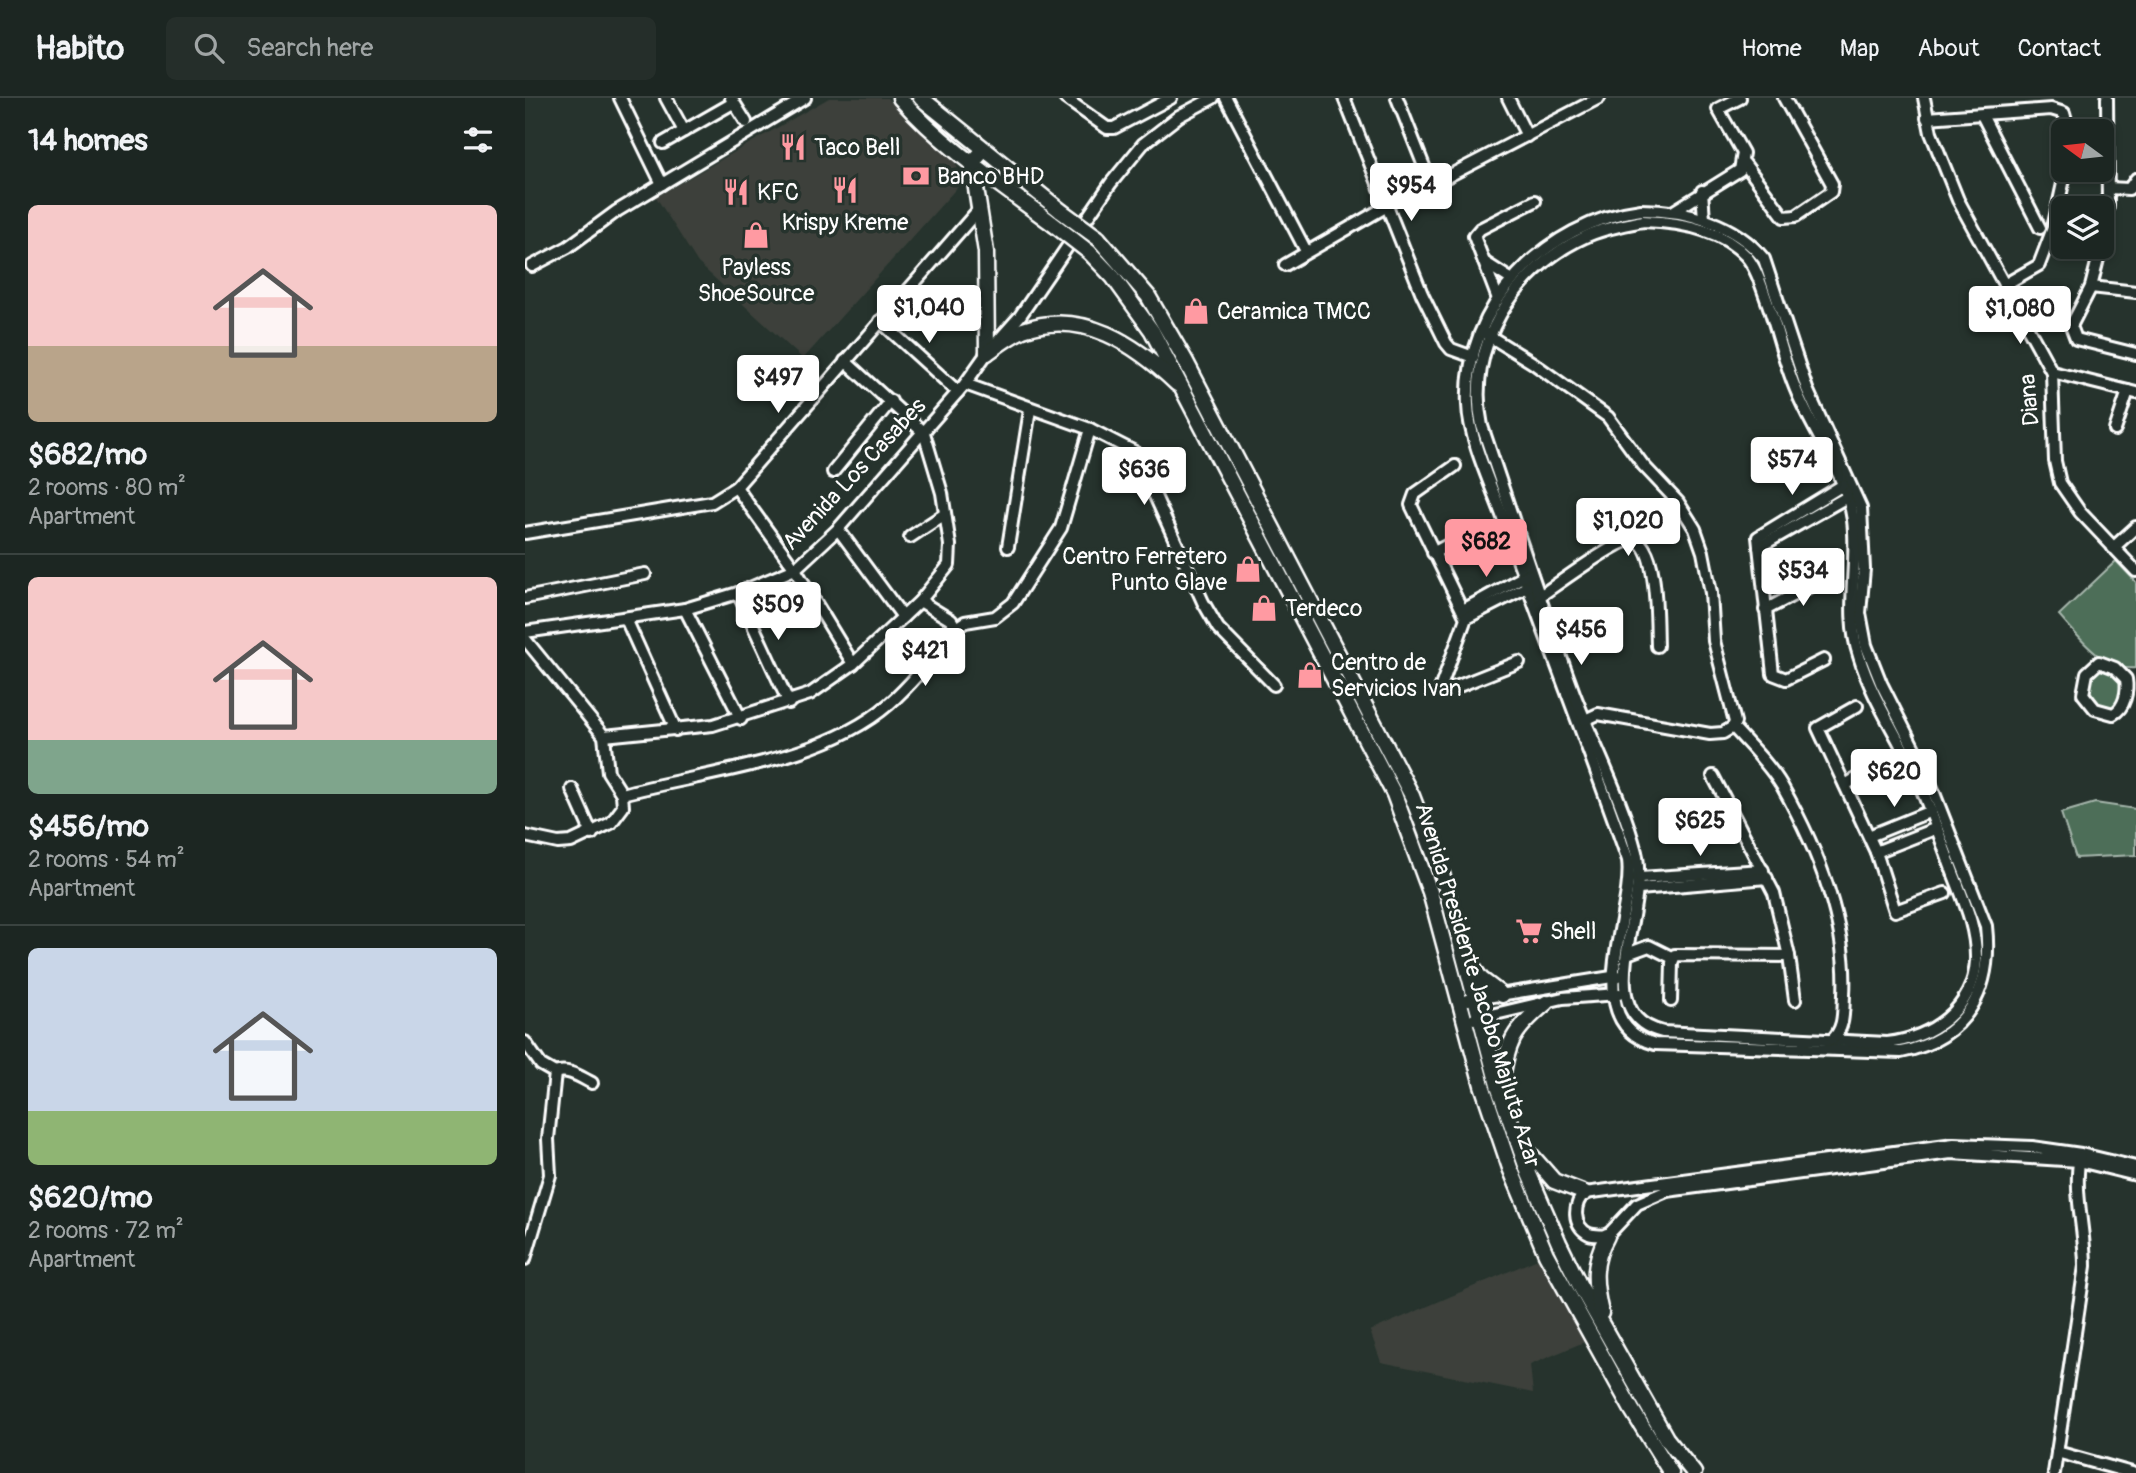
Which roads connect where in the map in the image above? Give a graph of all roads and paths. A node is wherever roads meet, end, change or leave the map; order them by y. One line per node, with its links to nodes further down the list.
1 (620, 98): 31 (street)
2 (666, 98): 23 (street)
3 (805, 98): 31 (street)
4 (900, 98): 27 (main road, Avenida Presidente Jacobo Majluta Azar)
5 (921, 98): 26 (main road, Avenida Presidente Jacobo Majluta Azar)
6 (1065, 98): 7 (street)
7 (1171, 98)
8 (1213, 98): 53 (street, Avenida Los Casabes)
9 (1226, 98): 41 (street)
10 (1344, 98): 36 (street)
11 (1397, 98): 24 (street)
12 (1508, 98): 24 (street)
13 (1599, 98): 24 (street)
14 (1740, 98): 28 (street)
15 (1784, 98): 28 (street)
16 (1924, 98): 20 (street, Diana)
17 (2107, 98): 32 (street)
18 (732, 100): 22 (street); 23 (street)
19 (1982, 115): 20 (street); 21 (street); 40 (street)
20 (1927, 118): 47 (street, Diana)
21 (2067, 119)
22 (745, 122)
23 (684, 131): 25 (street)
24 (1527, 136)
25 (663, 143)
26 (983, 150): 27 (main road); 125 (main road, Avenida Presidente Jacobo Majluta Azar, bridge)
27 (972, 163): 37 (main road); 59 (main road, Avenida Presidente Jacobo Majluta Azar, bridge)
28 (1744, 163): 33 (street)
29 (2136, 179): 32 (street)
30 (2064, 182): 47 (street)
31 (662, 184): 45 (street)
32 (2108, 188): 34 (street)
33 (1702, 191): 38 (street); 39 (street)
34 (2107, 196)
35 (1535, 201): 43 (street)
36 (1389, 205): 41 (street); 55 (street)
37 (980, 208): 51 (street); 53 (main road)
38 (1674, 211): 39 (street); 46 (street)
39 (1704, 219): 131 (street)
40 (2040, 228)
41 (1306, 251): 44 (street)
42 (2099, 259): 48 (street)
43 (1484, 262): 46 (street); 50 (street)
44 (1285, 265)
45 (532, 266)
46 (1512, 280): 50 (street)
47 (2004, 285): 57 (street, Diana)
48 (2091, 287): 49 (street); 54 (street)
49 (2136, 292)
50 (1498, 299): 52 (street)
51 (880, 321): 56 (street); 58 (street)
52 (1485, 334): 55 (street); 68 (street); 84 (street); 108 (street)
53 (987, 353): 58 (street, Avenida Los Casabes); 59 (main road)
54 (2136, 354)
55 (1473, 356): 84 (street)
56 (845, 361): 61 (street); 69 (street)
57 (2052, 372): 60 (street); 79 (street, Diana)
58 (961, 388): 62 (street); 65 (street, Avenida Los Casabes)
59 (1185, 392): 134 (main road, Avenida Presidente Jacobo Majluta Azar)
60 (2132, 392): 64 (street)
61 (891, 401): 65 (street); 67 (street)
62 (1030, 410): 63 (street); 77 (street)
63 (1090, 429): 95 (street); 103 (street)
64 (2115, 430)
65 (924, 433): 71 (street); 73 (street, Avenida Los Casabes)
66 (1455, 466): 80 (street)
67 (832, 472)
68 (1843, 485): 70 (street); 78 (street)
69 (736, 487): 75 (street); 81 (street)
70 (1847, 497): 78 (street); 116 (street)
71 (945, 514): 76 (street); 89 (street)
72 (2136, 527): 79 (street)
73 (838, 529): 81 (street, Avenida Los Casabes); 93 (street)
74 (1474, 531): 80 (street)
75 (525, 533)
76 (910, 537)
77 (1008, 547)
78 (1759, 547): 91 (street)
79 (2113, 548): 82 (street, Diana)
80 (1433, 553): 92 (street)
81 (795, 569): 86 (street, Avenida Los Casabes); 101 (street)
82 (2136, 571)
83 (645, 574): 88 (street)
84 (1528, 578): 87 (street); 92 (street); 129 (street)
85 (1826, 579): 91 (street)
86 (738, 593): 90 (street, Avenida Los Casabes); 104 (street)
87 (1540, 596): 98 (street); 107 (street)
88 (525, 598)
89 (920, 601): 93 (street); 95 (street)
90 (685, 609): 94 (street, Avenida Los Casabes); 106 (street)
91 (1765, 610): 99 (street)
92 (1464, 614): 100 (street)
93 (903, 617): 101 (street)
94 (626, 620): 96 (street, Avenida Los Casabes); 109 (street)
95 (956, 628): 115 (street)
96 (525, 632)
97 (525, 639): 110 (street)
98 (1657, 646)
99 (1824, 660)
100 (1519, 662)
101 (853, 664): 104 (street)
102 (2131, 677): 102 (street)
103 (1274, 685)
104 (789, 703): 106 (street)
105 (1857, 706): 113 (street)
106 (741, 719): 109 (street)
107 (1585, 720): 108 (street); 123 (street)
108 (1733, 727): 139 (street)
109 (676, 730): 110 (street)
110 (604, 736): 115 (street)
111 (1890, 759): 113 (street)
112 (1713, 776): 122 (street)
113 (1845, 785): 120 (street)
114 (572, 789): 118 (street)
115 (622, 794): 118 (street)
116 (1931, 811): 117 (street); 120 (street)
117 (1937, 828): 121 (street); 139 (street)
118 (592, 834): 119 (street)
119 (525, 836)
120 (1869, 836): 121 (street)
121 (1876, 852): 124 (street)
122 (1765, 874): 123 (street); 127 (street)
123 (1639, 883): 126 (street)
124 (1945, 893)
125 (1462, 949): 132 (main road); 134 (main road, Avenida Presidente Jacobo Majluta Azar)
126 (1627, 954): 128 (street); 129 (street)
127 (1789, 956): 128 (street); 135 (street)
128 (1673, 958): 136 (street)
129 (1618, 976): 130 (street); 131 (street)
130 (1562, 983): 132 (street); 133 (street)
131 (1618, 994): 133 (street); 139 (street)
132 (1502, 995): 134 (street)
133 (1564, 998): 137 (street)
134 (1467, 1000): 138 (main road, Avenida Presidente Jacobo Majluta Azar)
135 (1795, 1000)
136 (1671, 1001)
137 (1546, 1003): 138 (street); 143 (main road)
138 (1471, 1019): 143 (main road, Avenida Presidente Jacobo Majluta Azar); 153 (main road, Avenida Presidente Jacobo Majluta Azar)
139 (1832, 1040)
140 (525, 1042): 141 (street)
141 (555, 1073): 142 (street); 150 (street)
142 (592, 1083)
143 (1499, 1090): 144 (main road, Avenida Presidente Jacobo Majluta Azar)
144 (1518, 1138): 148 (main road); 151 (main road, Avenida Presidente Jacobo Majluta Azar)
145 (2080, 1157): 146 (street); 147 (street); 148 (street); 149 (street); 152 (street)
146 (2136, 1167)
147 (2136, 1175)
148 (1585, 1192): 149 (street)
149 (1607, 1236): 151 (main road)
150 (525, 1259)
151 (1604, 1325): 154 (main road, Avenida Presidente Jacobo Majluta Azar)
152 (2057, 1452): 155 (street); 156 (street)
153 (1671, 1473)
154 (1694, 1473)
155 (2054, 1473)
156 (2132, 1473)

